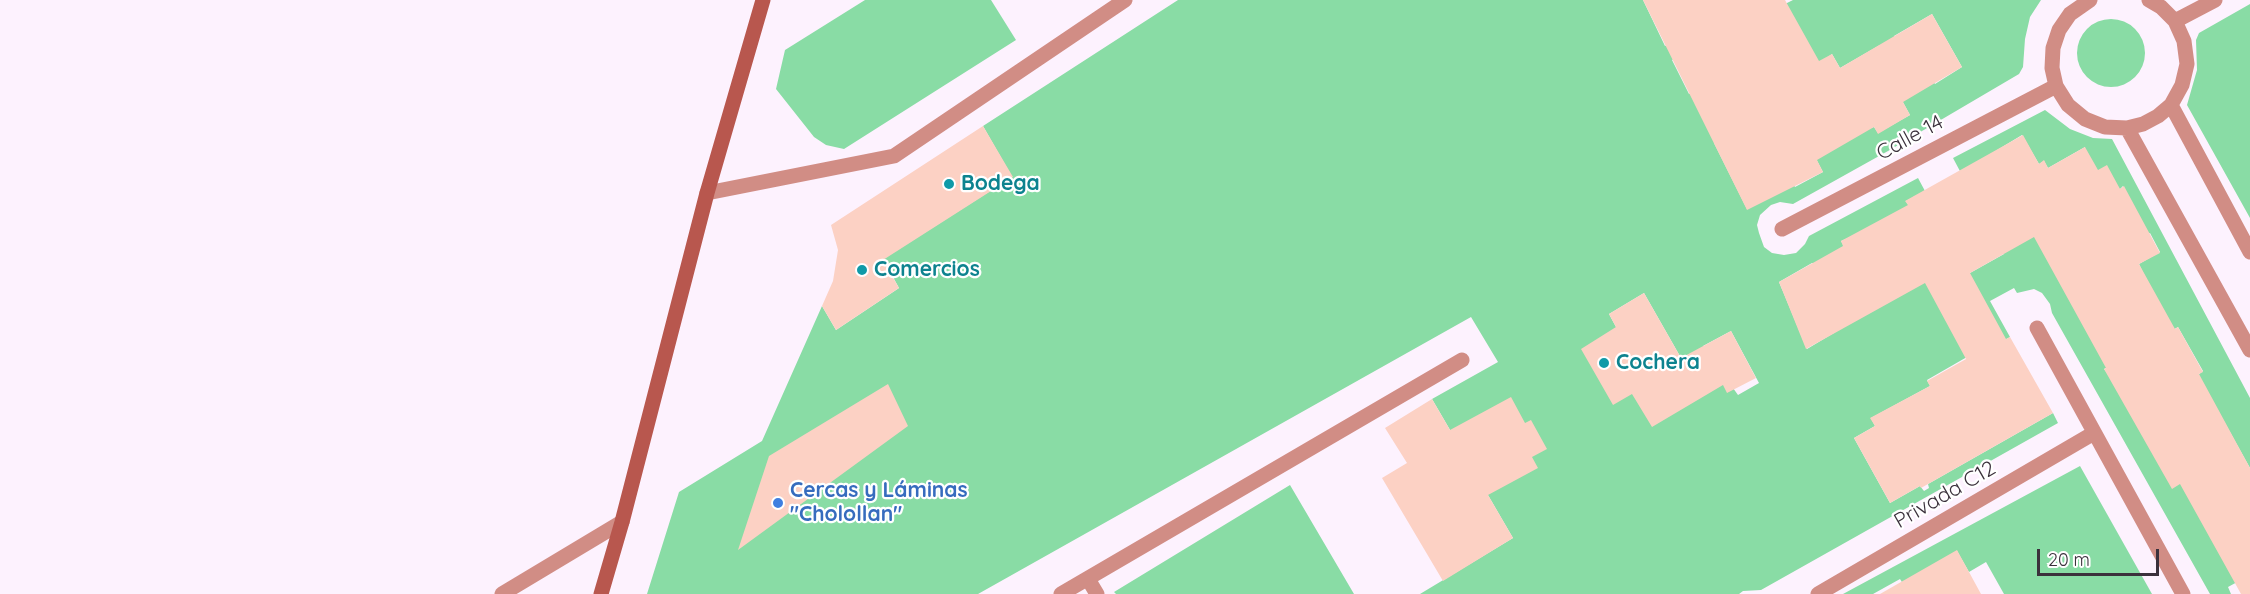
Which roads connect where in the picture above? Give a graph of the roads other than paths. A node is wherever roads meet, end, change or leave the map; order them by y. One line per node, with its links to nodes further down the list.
1 (763, 0): 10 (main road)
2 (1125, 0): 10 (street)
3 (2149, 0): 6 (street)
4 (2215, 0): 6 (street)
5 (2086, 1): 7 (street)
6 (2175, 21): 8 (street)
7 (2056, 86): 9 (street); 11 (street, Calle 14)
8 (2171, 105): 9 (street); 12 (street)
9 (2127, 128): 14 (street)
10 (707, 193): 17 (main road)
11 (1782, 229)
12 (2250, 252)
13 (2037, 328): 16 (street)
14 (2250, 350)
15 (1462, 360): 18 (street)
16 (2094, 433): 23 (street, Privada C12); 24 (street)
17 (622, 522): 19 (street); 20 (main road)
18 (1088, 579): 21 (street); 22 (street)
19 (502, 594)
20 (601, 594)
21 (1061, 594)
22 (1097, 594)
23 (1818, 594)
24 (2183, 594)

